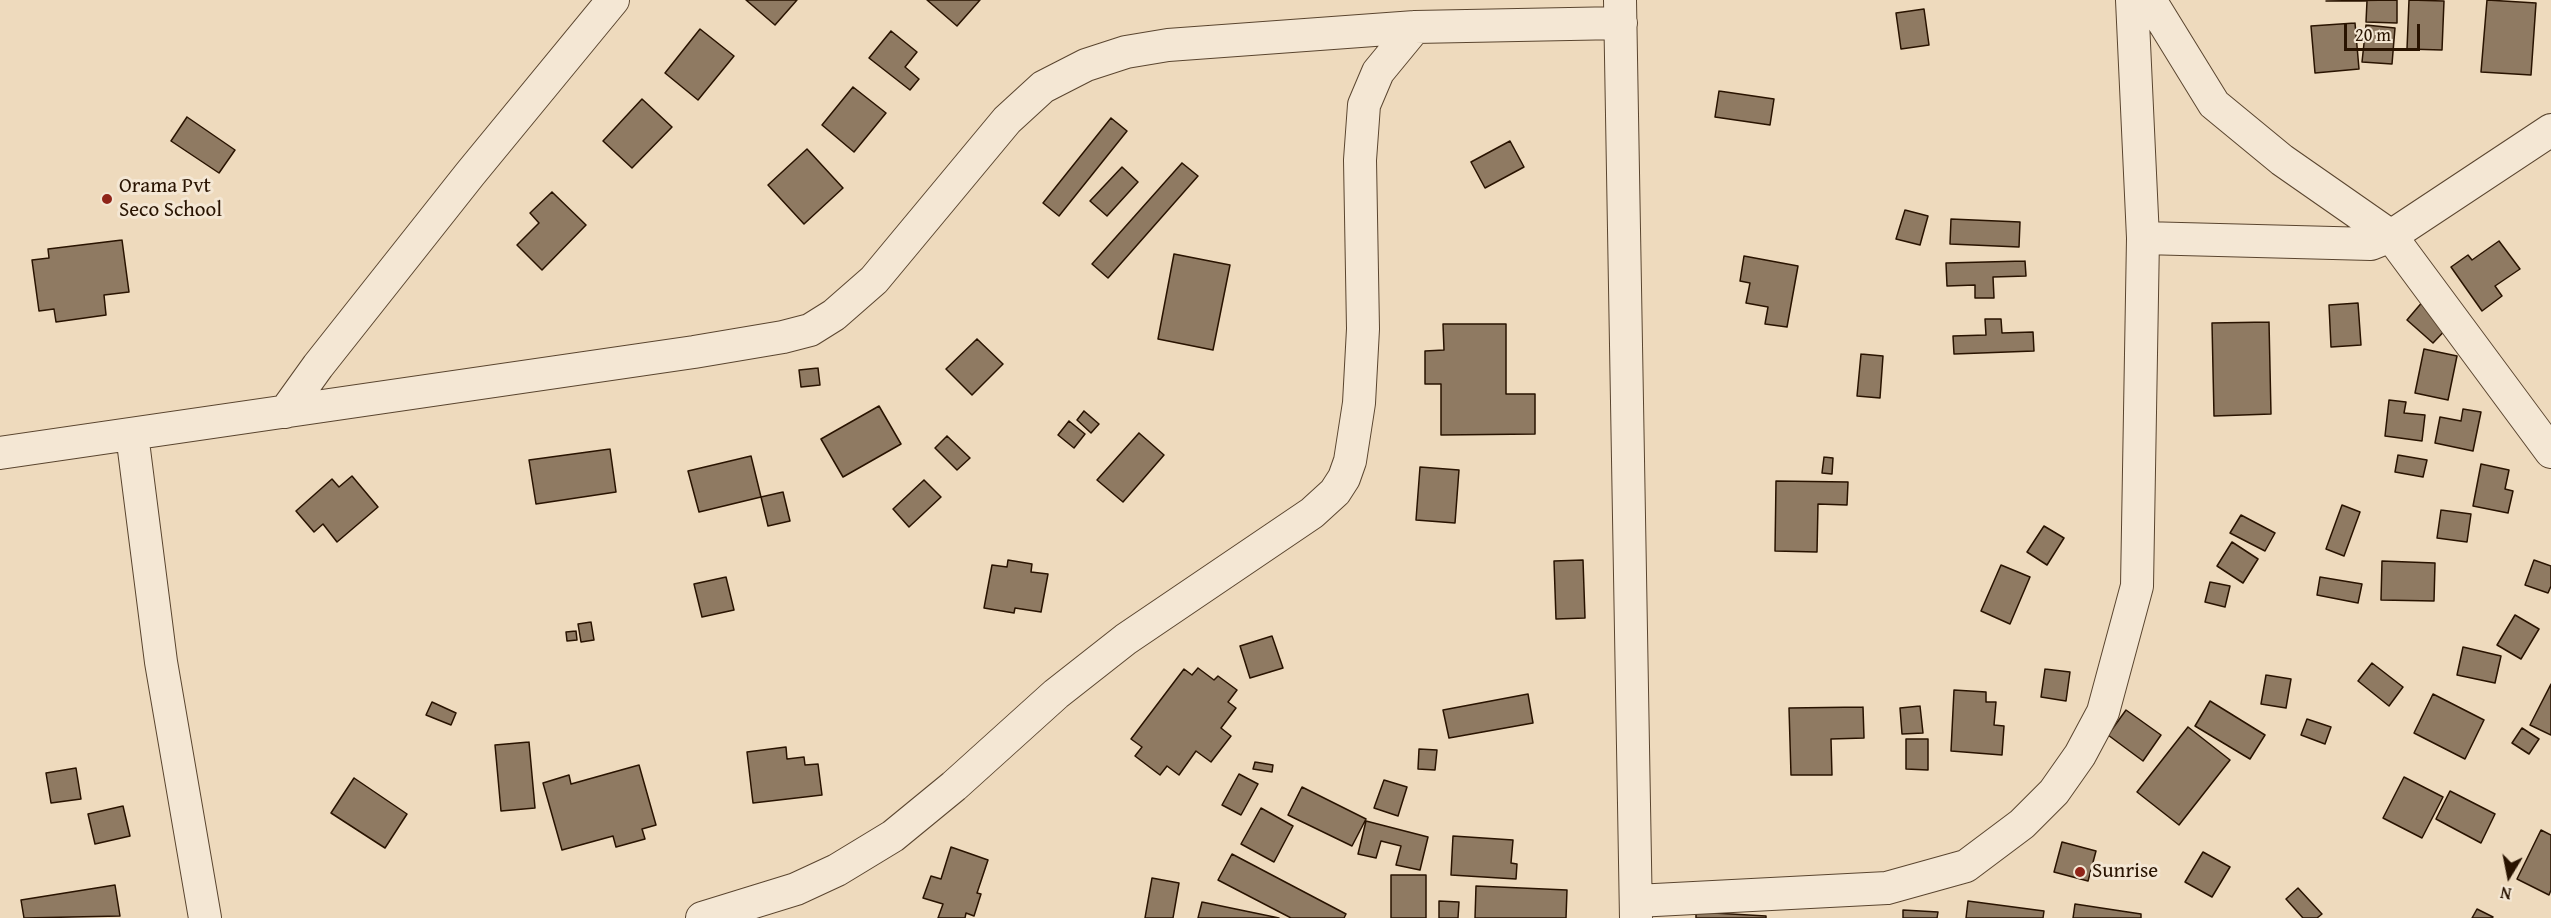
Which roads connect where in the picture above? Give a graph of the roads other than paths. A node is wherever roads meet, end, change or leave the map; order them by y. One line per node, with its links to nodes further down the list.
1 (613, 0): 9 (street)
2 (2132, 0): 8 (street)
3 (2150, 0): 7 (street)
4 (1621, 12): 5 (street); 13 (street)
5 (1415, 27): 9 (street); 15 (street)
6 (2551, 130): 7 (street)
7 (2391, 236): 8 (street); 11 (street)
8 (2143, 238): 13 (street)
9 (285, 412): 10 (street)
10 (132, 434): 12 (street); 14 (street)
11 (2551, 452)
12 (0, 453)
13 (1636, 910)
14 (205, 918)
15 (702, 918)

